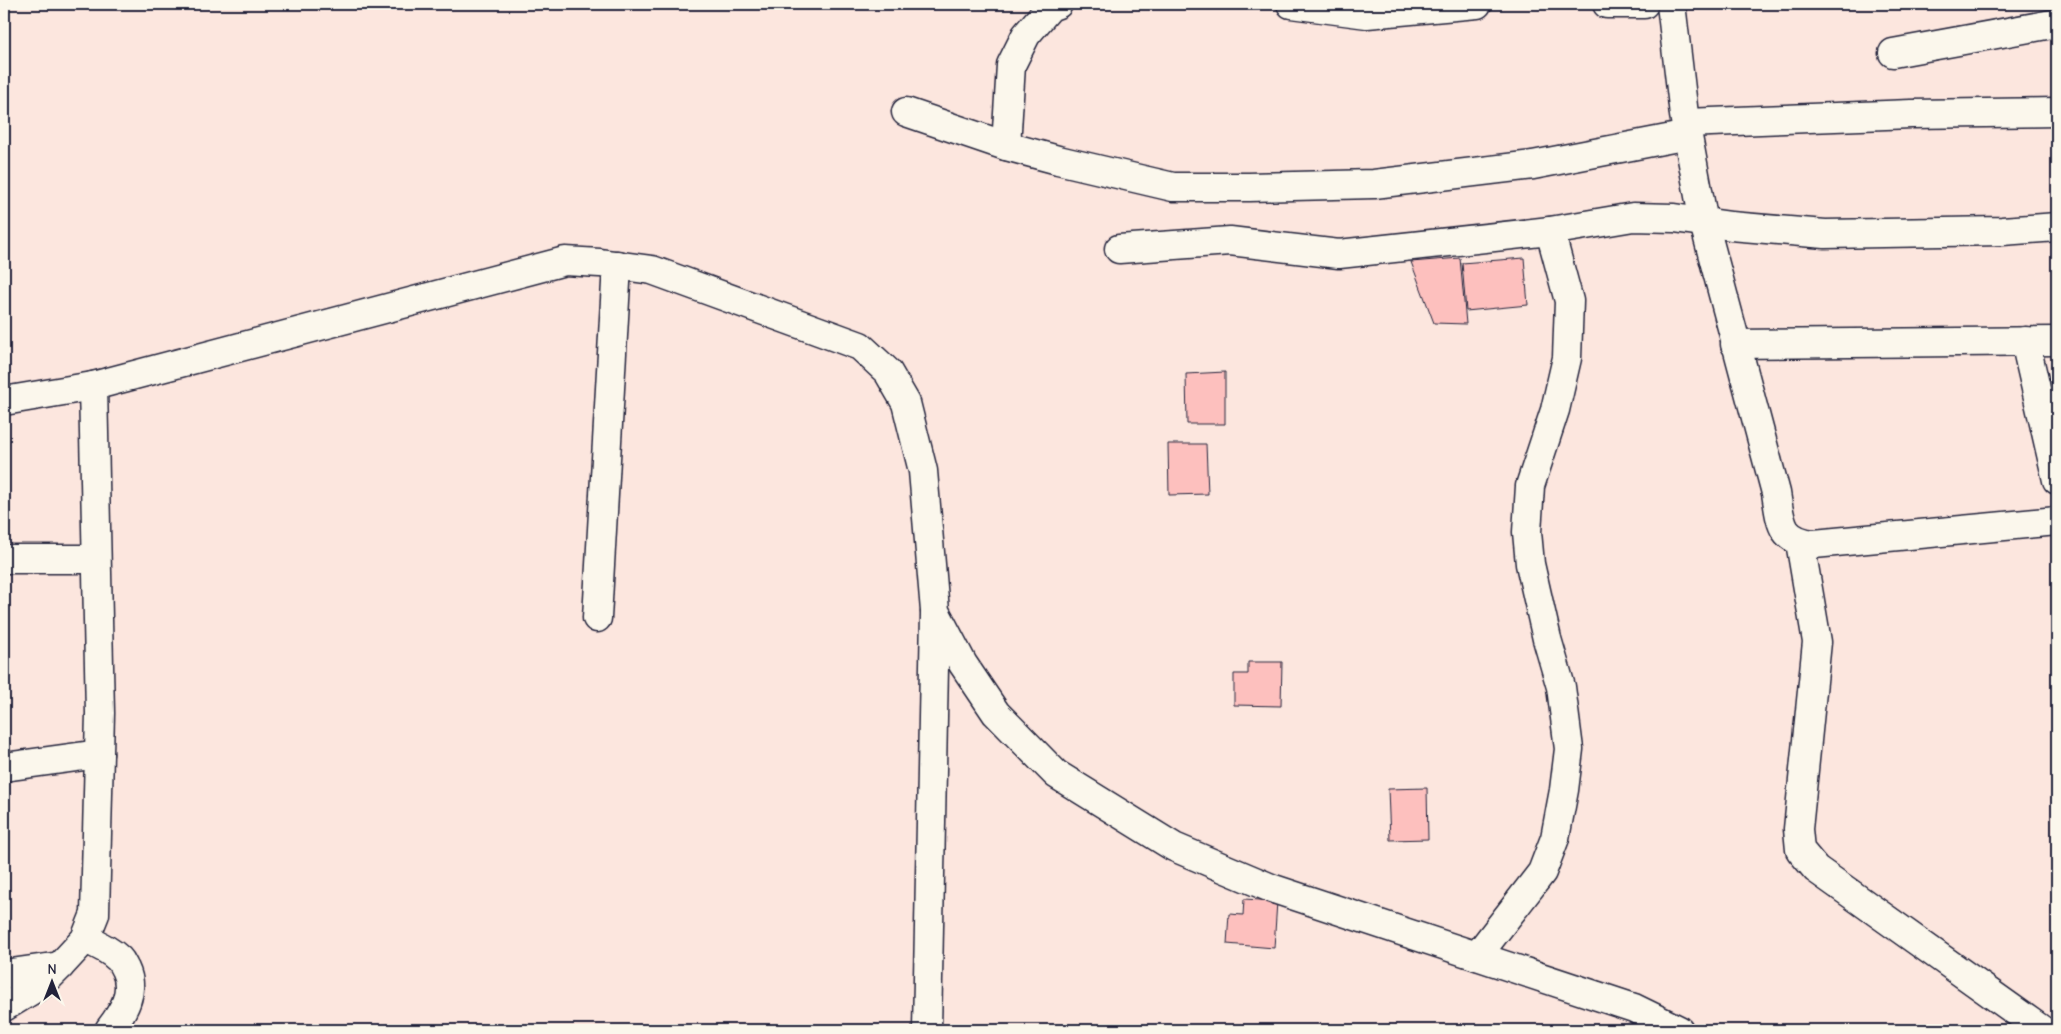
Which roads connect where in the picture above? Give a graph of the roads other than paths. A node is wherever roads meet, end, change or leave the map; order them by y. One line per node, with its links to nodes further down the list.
1 (1058, 4): 12 (street)
2 (1291, 4): 3 (street)
3 (1477, 4)
4 (1607, 4): 5 (street)
5 (1644, 4)
6 (1670, 4): 11 (street)
7 (2057, 23): 8 (street)
8 (1893, 53)
9 (906, 112): 12 (street)
10 (2057, 112): 11 (street)
11 (1687, 129): 12 (street); 13 (street)
12 (1006, 146)
13 (1704, 223): 14 (street); 15 (street); 20 (street)
14 (2057, 227)
15 (1550, 230): 16 (street); 33 (street)
16 (1119, 249)
17 (617, 265): 21 (street); 28 (street); 29 (street)
18 (2025, 341): 19 (street); 20 (street); 23 (street)
19 (2057, 341)
20 (1735, 344): 25 (street)
21 (93, 386): 22 (street); 27 (street)
22 (4, 401)
23 (2057, 480)
24 (2057, 521): 25 (street)
25 (1800, 542): 40 (street)
26 (4, 558): 27 (street)
27 (96, 559): 30 (street)
28 (935, 611): 33 (street); 38 (street)
29 (597, 618)
30 (99, 754): 31 (street); 32 (street)
31 (4, 767)
32 (85, 939): 34 (street); 37 (street)
33 (1477, 956): 39 (street)
34 (60, 966): 35 (street); 36 (street)
35 (4, 974)
36 (4, 1007)
37 (109, 1030)
38 (927, 1030)
39 (1679, 1030)
40 (2042, 1030)

